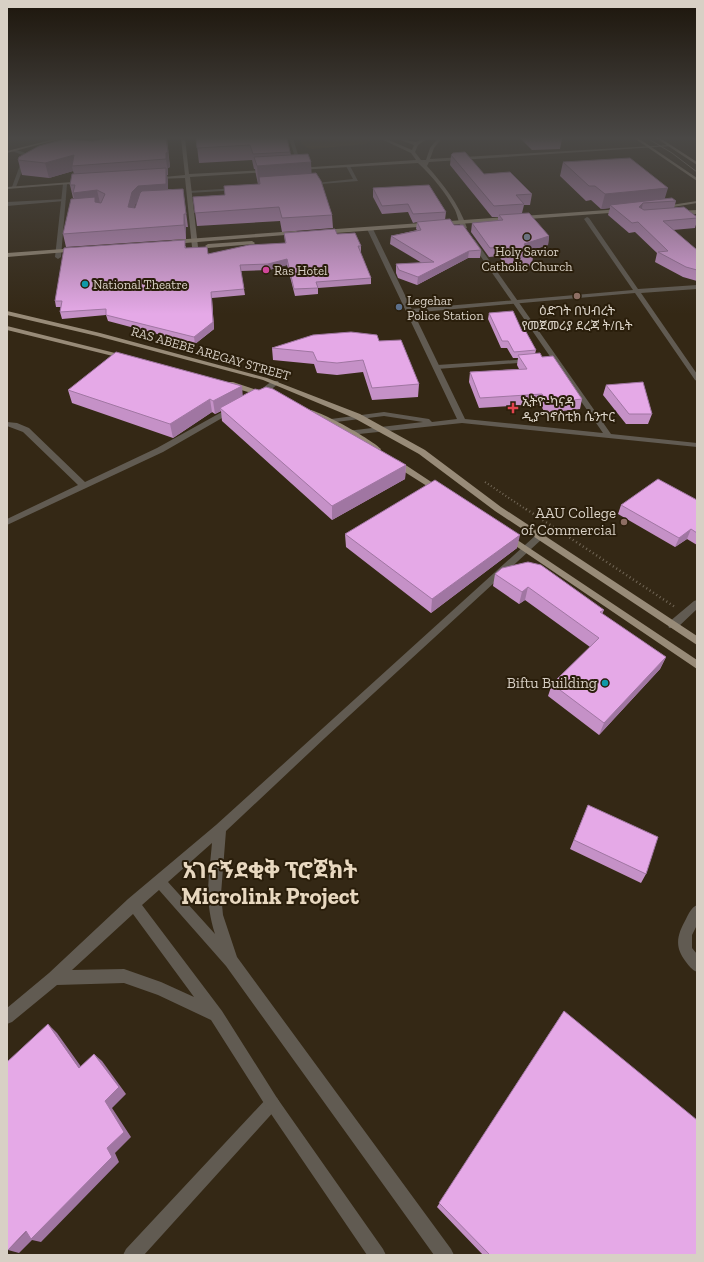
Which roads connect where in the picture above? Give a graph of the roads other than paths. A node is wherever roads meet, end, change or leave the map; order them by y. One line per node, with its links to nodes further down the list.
1 (64, 197): 4 (street)
2 (189, 197): 18 (main road)
3 (448, 197): 13 (main road)
4 (64, 200): 6 (street); 9 (street)
5 (695, 202): 7 (main road)
6 (7, 204)
7 (654, 208)
8 (70, 209): 9 (street)
9 (63, 210): 24 (street)
10 (697, 212): 11 (main road)
11 (668, 214)
12 (587, 219): 13 (main road); 13 (main road); 29 (street)
13 (463, 225): 15 (main road); 30 (street)
14 (315, 232): 15 (main road)
15 (371, 232): 17 (main road); 31 (street)
16 (300, 233): 18 (main road)
17 (321, 238)
18 (193, 241): 20 (main road); 21 (main road)
19 (261, 242): 21 (main road)
20 (170, 243)
21 (195, 247): 22 (main road)
22 (187, 248)
23 (83, 249): 24 (main road)
24 (58, 254): 25 (main road); 26 (main road); 27 (main road)
25 (7, 255)
26 (81, 255)
27 (7, 261)
28 (697, 287): 29 (street)
29 (637, 290): 30 (street); 41 (street)
30 (516, 302): 31 (street); 36 (street)
31 (410, 311): 40 (street)
32 (7, 313): 34 (main road, RAS ABEBE AREGAY STREET)
33 (7, 328): 35 (main road, RAS ABEBE AREGAY STREET)
34 (98, 334): 35 (main road); 43 (main road, RAS ABEBE AREGAY STREET)
35 (82, 345): 37 (main road, RAS ABEBE AREGAY STREET)
36 (555, 359): 39 (street); 55 (street)
37 (136, 360)
38 (540, 360): 40 (street)
39 (548, 360)
40 (436, 367): 50 (street)
41 (697, 379)
42 (225, 383): 44 (main road, RAS ABEBE AREGAY STREET)
43 (275, 383): 44 (street); 48 (main road, RAS ABEBE AREGAY STREET)
44 (266, 394): 45 (street)
45 (250, 400)
46 (297, 407): 49 (main road)
47 (237, 408): 57 (street)
48 (357, 416): 49 (street); 51 (street); 53 (main road, RAS ABEBE AREGAY STREET)
49 (331, 421): 54 (main road)
50 (462, 421): 51 (street); 55 (street)
51 (443, 423): 53 (street)
52 (7, 424): 57 (street)
53 (377, 428): 54 (street); 61 (main road, RAS ABEBE AREGAY STREET)
54 (350, 433): 58 (main road)
55 (610, 436): 56 (street)
56 (697, 445)
57 (83, 485): 59 (street)
58 (447, 494)
59 (7, 522)
60 (502, 532): 62 (main road)
61 (539, 536): 62 (street); 64 (main road, RAS ABEBE AREGAY STREET)
62 (526, 548): 66 (main road); 67 (street)
63 (697, 603): 64 (street)
64 (673, 625): 65 (main road, RAS ABEBE AREGAY STREET)
65 (697, 641)
66 (697, 665)
67 (220, 829): 68 (street); 71 (street)
68 (159, 881): 69 (street); 71 (street)
69 (133, 904): 73 (street); 74 (street)
70 (697, 912): 72 (street)
71 (231, 961): 79 (street)
72 (697, 965)
73 (54, 978): 74 (street); 75 (street)
74 (218, 1016): 76 (street)
75 (7, 1017)
76 (272, 1104): 77 (street); 78 (street)
77 (132, 1255)
78 (377, 1255)
79 (445, 1255)

